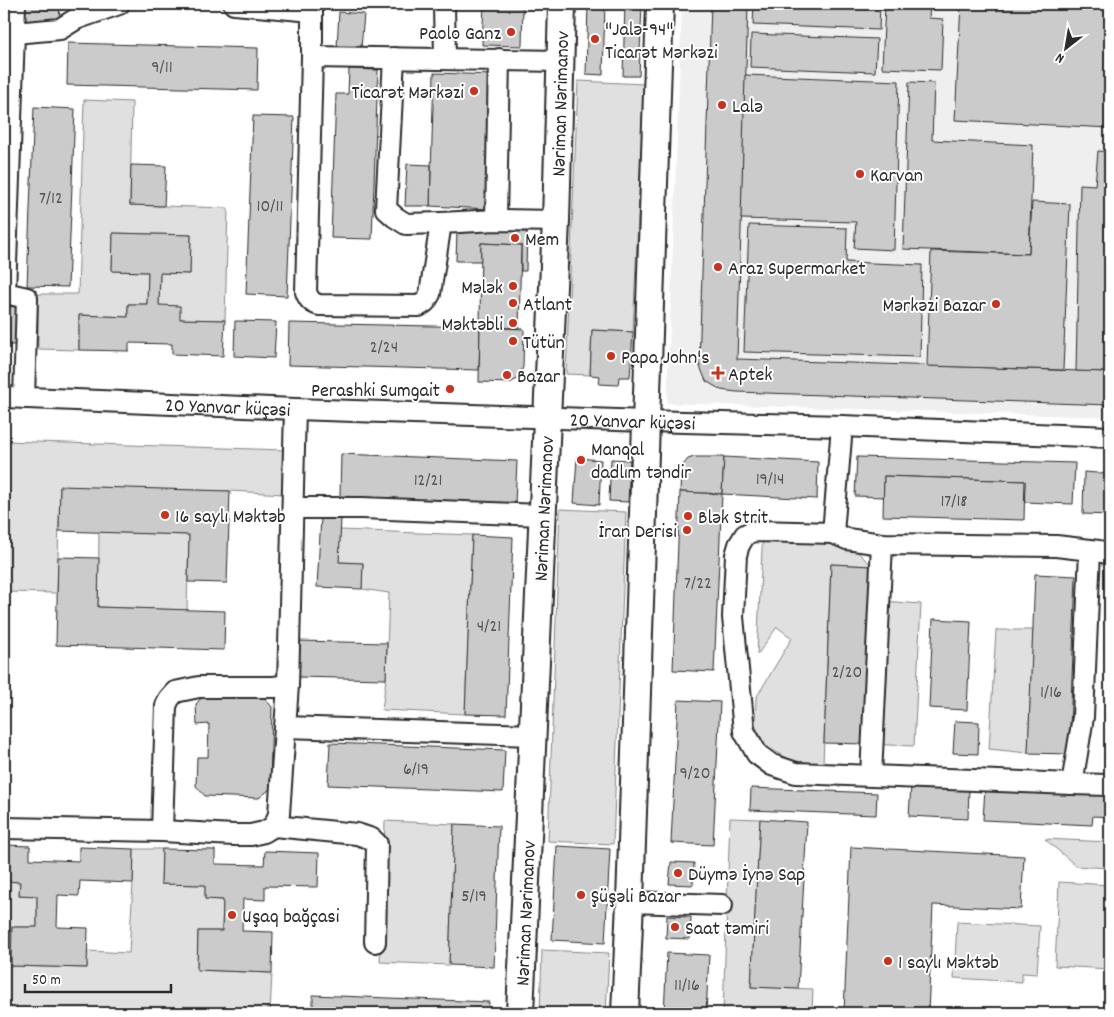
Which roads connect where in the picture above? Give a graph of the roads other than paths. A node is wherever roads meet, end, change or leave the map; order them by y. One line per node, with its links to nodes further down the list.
1 (15, 4): 9 (street)
2 (119, 4): 8 (street)
3 (234, 4): 7 (street)
4 (444, 4): 12 (street)
5 (562, 4): 14 (main road, Nəriman Nərimanov)
6 (660, 4): 23 (main road)
7 (312, 8): 10 (street)
8 (75, 11): 9 (street)
9 (14, 33): 18 (street)
10 (312, 57): 11 (street); 17 (street)
11 (394, 58): 12 (street); 17 (street)
12 (445, 58): 13 (street)
13 (499, 59): 14 (street); 15 (street)
14 (560, 60): 16 (main road, Nəriman Nərimanov)
15 (496, 220): 16 (street); 17 (street)
16 (556, 221): 22 (main road, Nəriman Nərimanov)
17 (441, 223)
18 (4, 293): 20 (street)
19 (4, 397): 20 (street, 20 Yanvar küçəsi)
20 (24, 398): 21 (street, 20 Yanvar küçəsi)
21 (295, 409): 22 (street, 20 Yanvar küçəsi); 26 (street)
22 (546, 417): 23 (street, 20 Yanvar küçəsi); 27 (main road, Nəriman Nərimanov)
23 (646, 421): 24 (street, 20 Yanvar küçəsi); 41 (main road)
24 (842, 426): 25 (street, 20 Yanvar küçəsi); 28 (street)
25 (1110, 436)
26 (292, 508): 27 (street); 32 (street)
27 (543, 515): 34 (main road, Nəriman Nərimanov)
28 (833, 533): 29 (street); 35 (street)
29 (882, 544): 30 (street); 35 (street)
30 (1090, 550): 31 (street); 36 (street)
31 (1110, 554)
32 (288, 685): 33 (street); 40 (street)
33 (285, 727): 34 (street); 38 (street)
34 (532, 735): 44 (main road, Nəriman Nərimanov)
35 (872, 776): 36 (street)
36 (1072, 784): 37 (street)
37 (1110, 784)
38 (274, 826): 40 (street); 43 (street)
39 (4, 828): 40 (street)
40 (162, 831)
41 (630, 902): 42 (street); 45 (main road)
42 (722, 905)
43 (375, 942)
44 (520, 1013)
45 (625, 1013)

